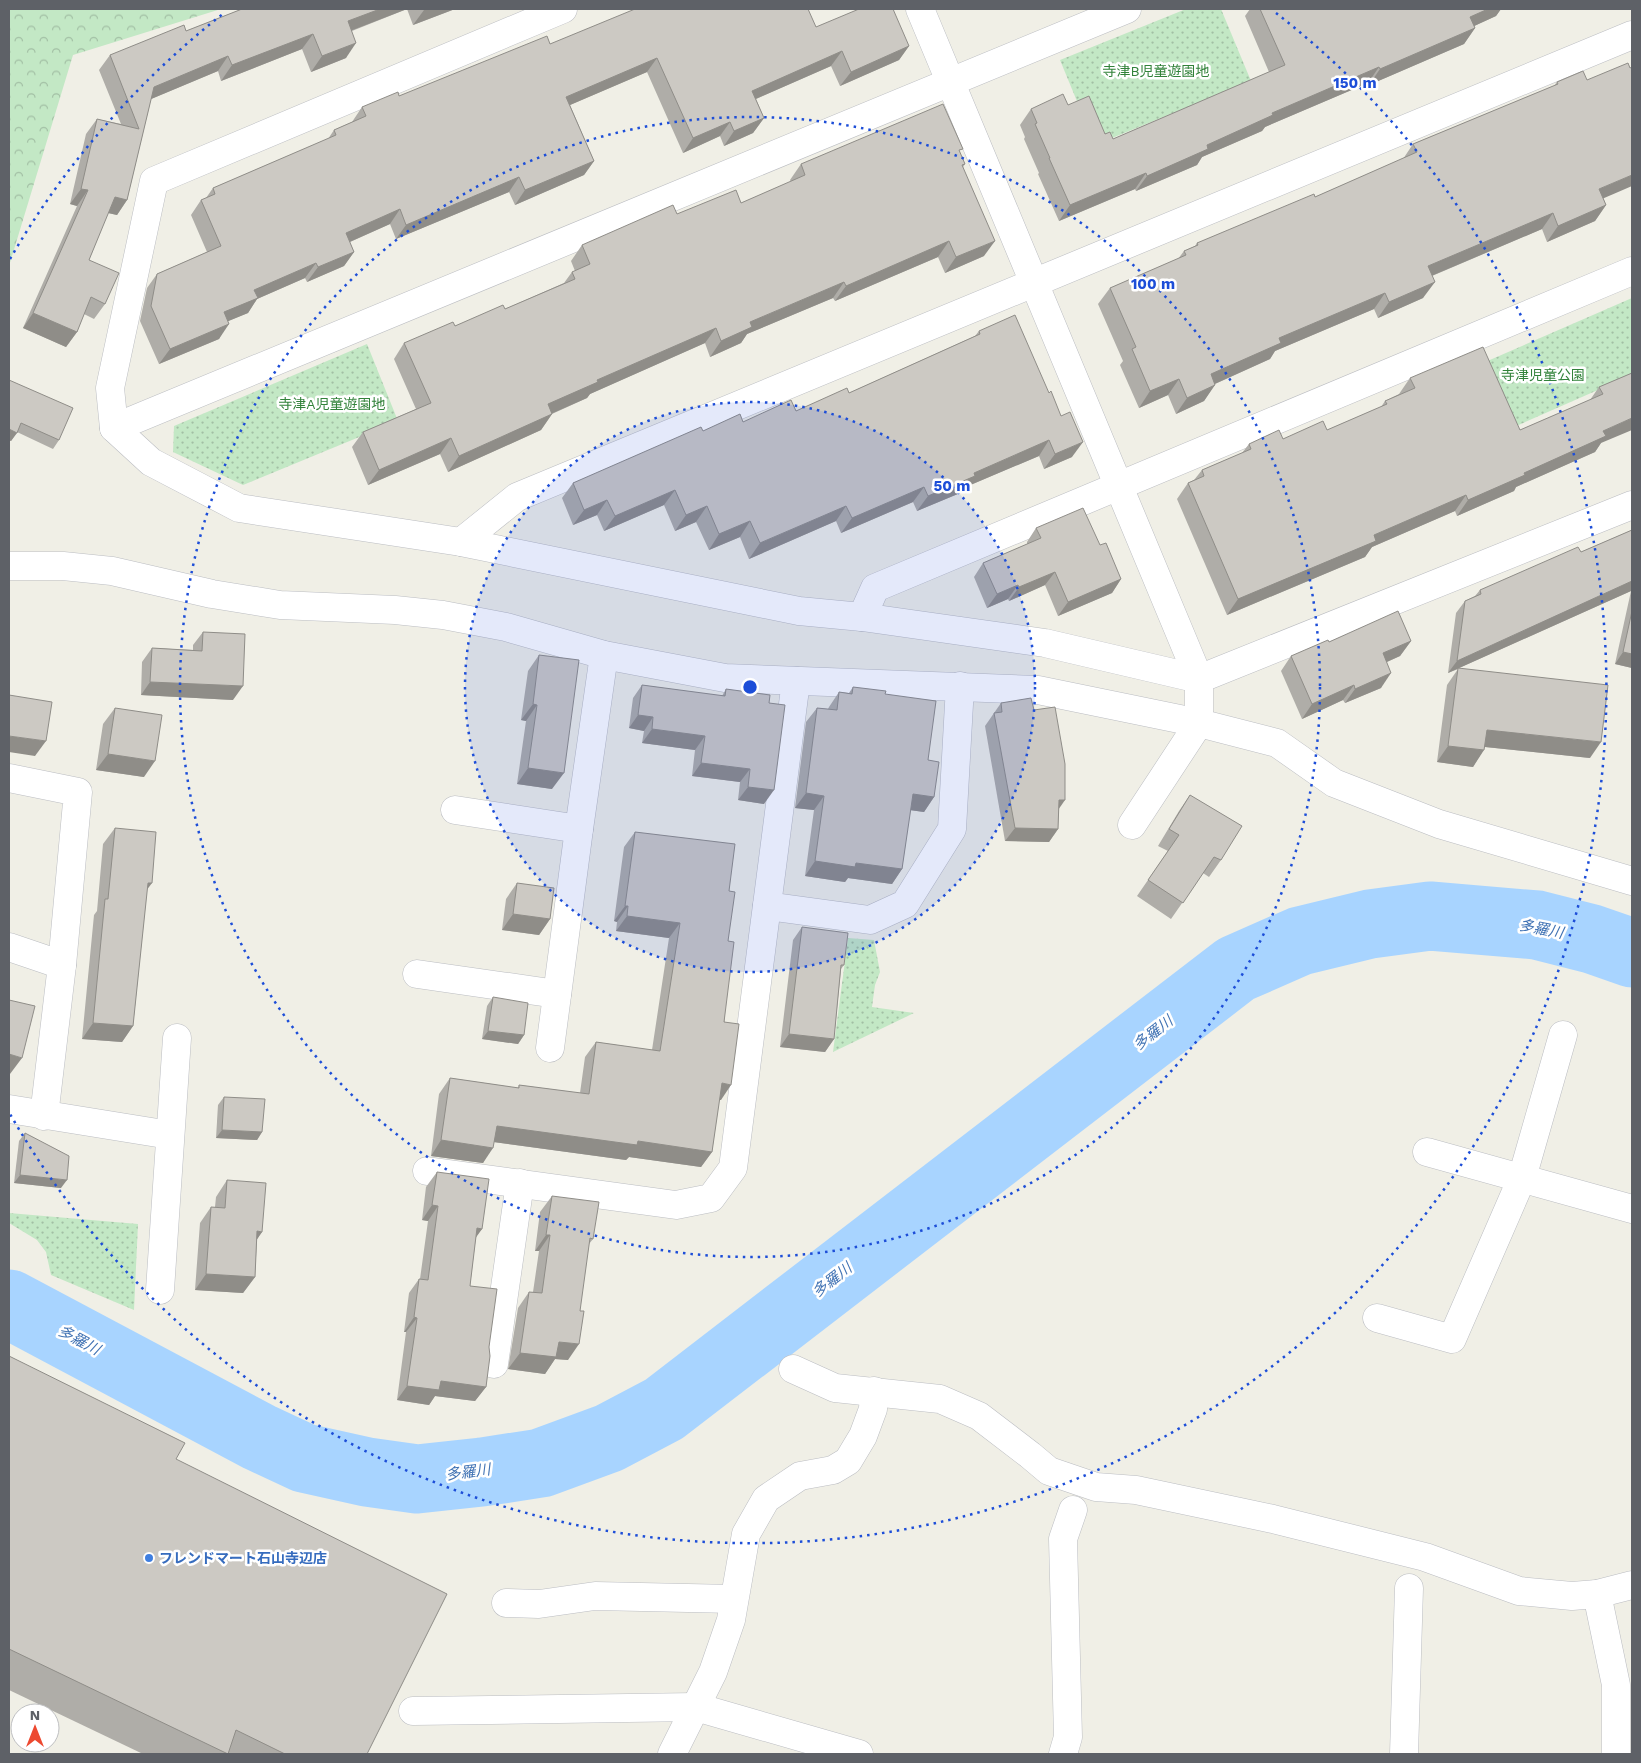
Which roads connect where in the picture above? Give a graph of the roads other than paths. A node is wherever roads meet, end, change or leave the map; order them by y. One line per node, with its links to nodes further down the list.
1 (563, 9): 8 (street)
2 (920, 9): 5 (street)
3 (1127, 9): 5 (street)
4 (1632, 35): 7 (street)
5 (950, 82): 7 (street); 8 (street)
6 (1632, 271): 9 (street)
7 (1033, 283): 9 (street); 11 (street)
8 (114, 428): 11 (street)
9 (1118, 486): 13 (street); 15 (street)
10 (1632, 505): 15 (street)
11 (461, 542): 13 (street)
12 (9, 566): 14 (street)
13 (862, 617): 15 (street)
14 (604, 655): 16 (street); 22 (street)
15 (1199, 679): 18 (street)
16 (796, 681): 17 (street); 24 (street)
17 (960, 686): 18 (street); 24 (street)
18 (1200, 723): 21 (street); 23 (street)
19 (9, 778): 26 (street)
20 (455, 810): 22 (street)
21 (1132, 825)
22 (579, 829): 28 (street)
23 (1632, 881)
24 (767, 906): 38 (street)
25 (9, 947): 26 (street)
26 (62, 964): 33 (street)
27 (417, 974): 28 (street)
28 (557, 994): 31 (street)
29 (1563, 1035): 37 (street)
30 (177, 1038): 34 (street)
31 (550, 1048)
32 (9, 1109): 33 (street)
33 (44, 1116): 34 (street)
34 (170, 1135): 40 (street)
35 (1428, 1152): 37 (street)
36 (428, 1171): 38 (street)
37 (1522, 1178): 39 (street); 41 (street)
38 (520, 1183): 42 (street)
39 (1632, 1209)
40 (160, 1290)
41 (1377, 1318)
42 (494, 1364)
43 (793, 1369): 44 (street)
44 (874, 1391): 48 (street); 49 (street)
45 (1074, 1510): 55 (street)
46 (1632, 1585): 48 (street)
47 (1409, 1588): 56 (street)
48 (1597, 1594): 57 (street)
49 (734, 1599): 50 (street); 51 (street)
50 (506, 1603)
51 (696, 1707): 52 (street); 53 (street); 54 (street)
52 (413, 1711)
53 (672, 1754)
54 (859, 1754)
55 (1063, 1754)
56 (1404, 1754)
57 (1616, 1754)

